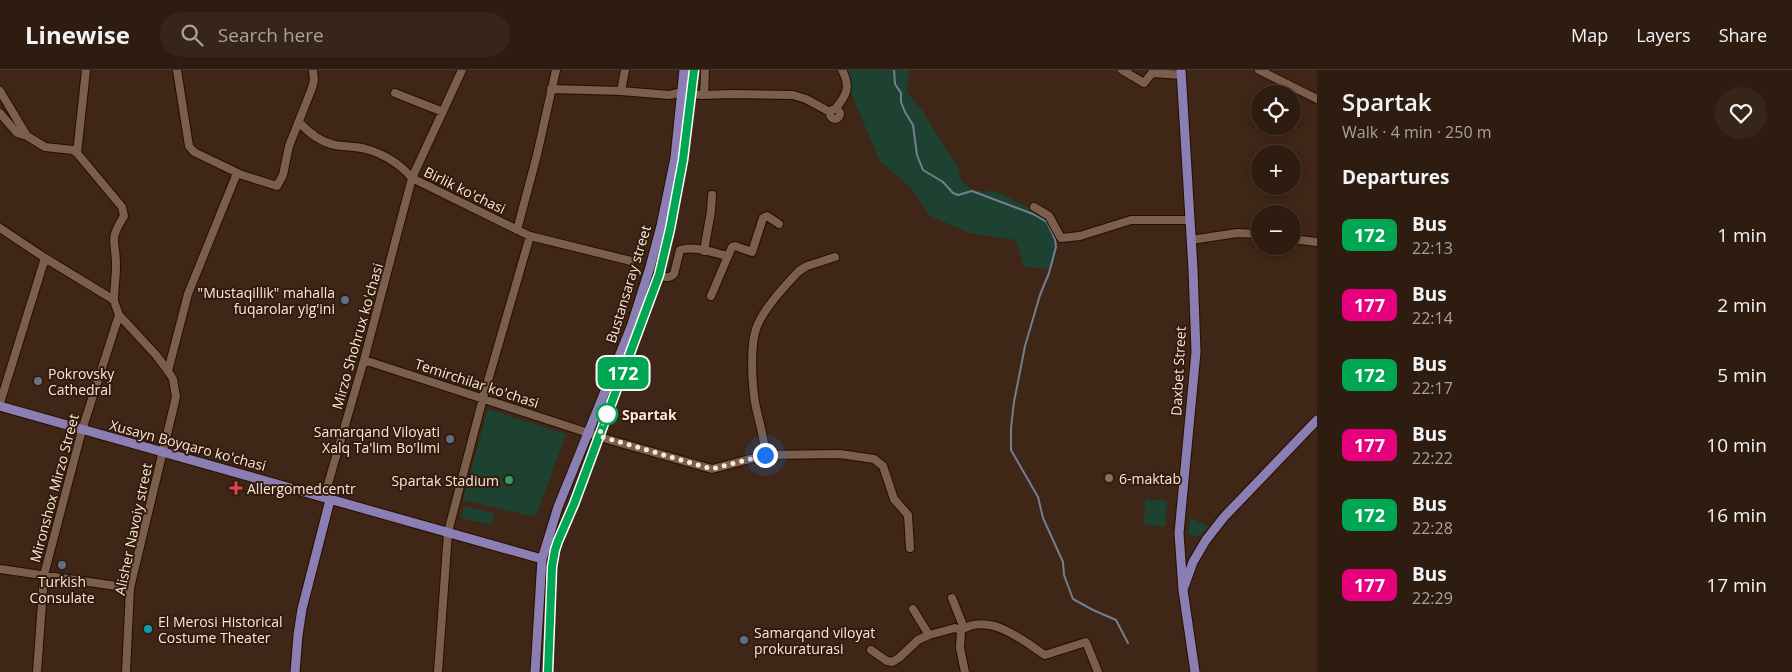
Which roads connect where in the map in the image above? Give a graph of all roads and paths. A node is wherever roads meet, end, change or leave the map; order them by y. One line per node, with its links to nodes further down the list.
1 (86, 70): 26 (street)
2 (177, 70): 27 (street)
3 (313, 70): 24 (street)
4 (462, 70): 22 (street, Mirzo Shohrux ko'chasi)
5 (556, 70): 14 (street)
6 (625, 70): 16 (street)
7 (684, 70): 18 (main road, Bustansaray street)
8 (694, 70): 19 (main road, Bustansaray street)
9 (705, 70): 20 (street)
10 (842, 70): 20 (street)
11 (1122, 70): 13 (street)
12 (1259, 70): 21 (street)
13 (1181, 72): 31 (main road, Daxbet Street)
14 (551, 89): 16 (street); 34 (street)
15 (0, 91): 25 (street)
16 (621, 91): 18 (street)
17 (395, 93): 22 (street)
18 (682, 93): 19 (street); 55 (main road, Bustansaray street)
19 (692, 94): 20 (street); 45 (main road, Bustansaray street)
20 (704, 95)
21 (1317, 99)
22 (443, 112): 28 (street, Mirzo Shohrux ko'chasi)
23 (0, 113): 25 (street)
24 (299, 122): 27 (street); 28 (street, Birlik ko'chasi)
25 (27, 136): 26 (street)
26 (77, 153): 47 (street)
27 (237, 173): 50 (street)
28 (412, 178): 34 (street, Birlik ko'chasi); 49 (street, Mirzo Shohrux ko'chasi)
29 (712, 195): 40 (street)
30 (1034, 207): 31 (street)
31 (1190, 220): 37 (main road, Daxbet Street)
32 (779, 224): 41 (street)
33 (0, 228): 43 (street)
34 (517, 230): 36 (street, Birlik ko'chasi)
35 (1251, 234): 37 (street)
36 (530, 236): 44 (street, Birlik ko'chasi); 51 (street)
37 (1191, 240): 66 (main road, Daxbet Street)
38 (1301, 240): 39 (street)
39 (1317, 242)
40 (704, 251): 41 (street); 45 (street)
41 (728, 256): 46 (street)
42 (835, 257): 58 (street)
43 (45, 258): 47 (street); 52 (street)
44 (631, 261)
45 (659, 275): 56 (main road, Bustansaray street)
46 (711, 296)
47 (114, 302): 48 (street)
48 (119, 315): 50 (street); 54 (street, Mironshox Mirzo Street)
49 (364, 360): 51 (street, Temirchilar ko'chasi); 59 (street, Mirzo Shohrux ko'chasi)
50 (168, 371): 57 (street, Alisher Navoiy street)
51 (483, 398): 55 (street, Temirchilar ko'chasi); 60 (street)
52 (0, 404): 54 (main road, Xusayn Boyqaro ko'chasi)
53 (1317, 420): 66 (main road)
54 (82, 430): 57 (main road, Xusayn Boyqaro ko'chasi); 64 (street, Mironshox Mirzo Street)
55 (586, 431): 56 (street, Temirchilar ko'chasi); 62 (main road, Bustansaray street)
56 (599, 436): 58 (street, Temirchilar ko'chasi); 77 (main road, Bustansaray street)
57 (163, 451): 59 (main road, Xusayn Boyqaro ko'chasi); 65 (street, Alisher Navoiy street)
58 (765, 455): 61 (street, Temirchilar ko'chasi)
59 (330, 500): 60 (main road, Xusayn Boyqaro ko'chasi); 74 (main road)
60 (448, 532): 62 (main road, Xusayn Boyqaro ko'chasi); 75 (street)
61 (910, 548)
62 (542, 559): 76 (main road, Bustansaray street)
63 (0, 569): 64 (street)
64 (44, 575): 65 (street); 72 (street, Mironshox Mirzo Street)
65 (130, 588): 73 (street, Alisher Navoiy street)
66 (1183, 590): 80 (main road, Daxbet Street)
67 (952, 598): 69 (street)
68 (913, 609): 70 (street)
69 (962, 629): 70 (street); 78 (street); 79 (street)
70 (928, 636): 71 (street)
71 (871, 650)
72 (37, 672)
73 (126, 672)
74 (295, 672)
75 (438, 672)
76 (535, 672)
77 (548, 672)
78 (965, 672)
79 (1098, 672)
80 (1195, 672)

